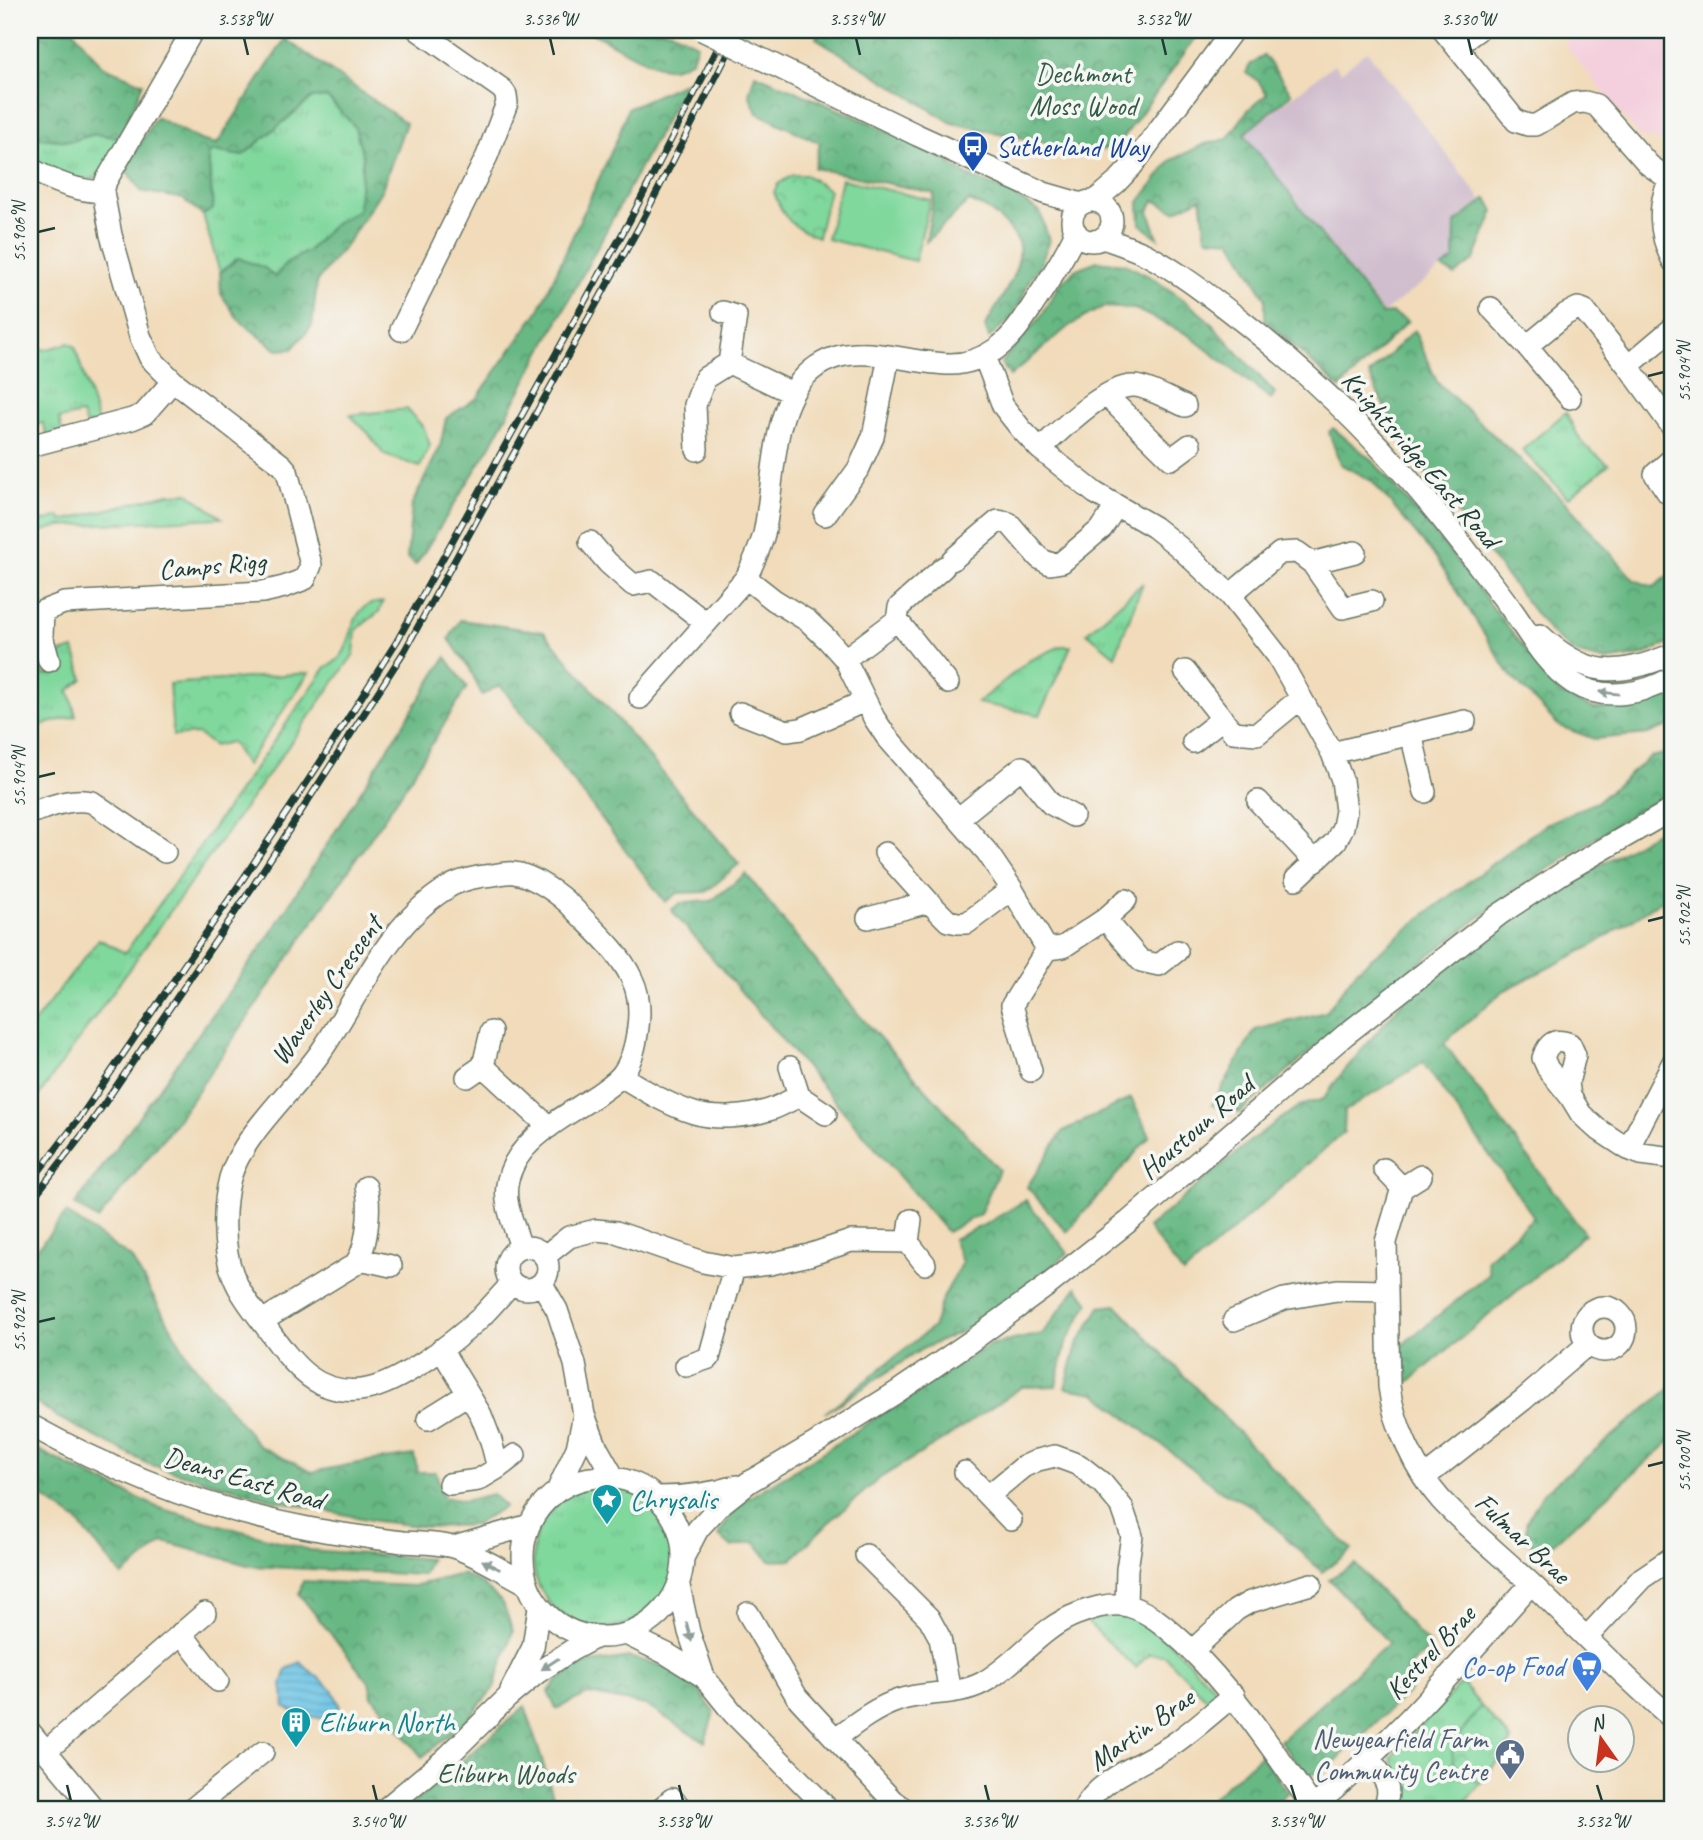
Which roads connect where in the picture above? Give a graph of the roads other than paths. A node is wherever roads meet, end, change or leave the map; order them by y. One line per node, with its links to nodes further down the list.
1 (192, 30): 9 (street)
2 (418, 30): 15 (street)
3 (702, 30): 10 (street, Knightsridge East Road, bridge)
4 (1233, 30): 10 (street)
5 (1478, 30): 6 (street)
6 (1450, 38): 8 (street)
7 (30, 168): 9 (street)
8 (1672, 178): 11 (street)
9 (103, 191): 21 (street, Camps Rigg)
10 (1092, 221): 18 (street); 41 (street, Knightsridge East Road)
11 (1673, 261)
12 (1491, 308): 16 (street)
13 (723, 312): 19 (street)
14 (1673, 328): 20 (street)
15 (401, 330)
16 (1527, 346): 20 (street); 24 (street)
17 (889, 356): 18 (street); 22 (street); 34 (street)
18 (984, 356): 29 (street)
19 (729, 363): 22 (street); 30 (street)
20 (1628, 366): 26 (street)
21 (173, 381): 28 (street); 46 (street, Camps Rigg)
22 (792, 393): 38 (street)
23 (1107, 396): 25 (street); 27 (street); 29 (street)
24 (1570, 398)
25 (1185, 406)
26 (1673, 428)
27 (1190, 445)
28 (30, 446)
29 (1040, 449): 33 (street)
30 (696, 450)
31 (1673, 458): 32 (street)
32 (1668, 493)
33 (1116, 506): 39 (street); 42 (street)
34 (825, 515)
35 (590, 542): 43 (street)
36 (1355, 552): 37 (street)
37 (1312, 563): 39 (street); 40 (street)
38 (746, 578): 43 (street); 45 (street)
39 (1230, 595): 51 (street)
40 (1372, 601)
41 (1510, 608): 44 (street, Knightsridge East Road); 48 (street, Knightsridge East Road, one-way to 41)
42 (897, 620): 45 (street); 49 (street)
43 (706, 623): 50 (street)
44 (1673, 654)
45 (845, 659): 52 (street)
46 (50, 662)
47 (1185, 671): 54 (street)
48 (1673, 677)
49 (948, 683)
50 (640, 698)
51 (1301, 698): 54 (street); 58 (street)
52 (865, 701): 53 (street); 64 (street)
53 (740, 713)
54 (1222, 719): 57 (street)
55 (1465, 721): 56 (street)
56 (1411, 734): 58 (street); 59 (street)
57 (1194, 742)
58 (1332, 753): 67 (street)
59 (1425, 792)
60 (1258, 801): 67 (street)
61 (1673, 809): 114 (street, Houstoun Road)
62 (30, 813): 65 (street)
63 (1073, 816): 64 (street)
64 (959, 818): 69 (street)
65 (165, 852)
66 (885, 853): 71 (street)
67 (1315, 862): 68 (street)
68 (1296, 879)
69 (1012, 889): 71 (street); 74 (street)
70 (1126, 900): 73 (street)
71 (929, 902): 72 (street)
72 (868, 918)
73 (1105, 919): 74 (street); 75 (street)
74 (1047, 949): 79 (street)
75 (1177, 951)
76 (491, 1032): 84 (street)
77 (1673, 1062): 85 (street)
78 (790, 1067): 81 (street)
79 (1031, 1071)
80 (621, 1076): 81 (street); 84 (street, Waverley Crescent); 103 (street, Waverley Crescent)
81 (799, 1096): 83 (street)
82 (1570, 1096): 85 (street)
83 (826, 1114)
84 (549, 1127): 93 (street, Waverley Crescent)
85 (1628, 1149): 86 (street)
86 (1673, 1158)
87 (1384, 1169): 90 (street)
88 (1421, 1177): 90 (street)
89 (366, 1186): 95 (street)
90 (1402, 1188): 101 (street, Fulmar Brae)
91 (911, 1220): 92 (street)
92 (908, 1242): 96 (street); 98 (street)
93 (522, 1248): 94 (street); 99 (street)
94 (545, 1256): 98 (street); 100 (street)
95 (360, 1259): 97 (street); 103 (street)
96 (925, 1264)
97 (391, 1266)
98 (734, 1268): 106 (street)
99 (512, 1283): 100 (street); 105 (street, Waverley Crescent)
100 (542, 1284): 108 (street)
101 (1387, 1291): 102 (street); 113 (street, Fulmar Brae)
102 (1234, 1320)
103 (262, 1321): 105 (street, Waverley Crescent)
104 (1588, 1344): 113 (street)
105 (441, 1349): 107 (street)
106 (686, 1366)
107 (468, 1394): 109 (street); 115 (street)
108 (584, 1415): 112 (street); 116 (street)
109 (428, 1419)
110 (30, 1425): 121 (street, Deans East Road)
111 (965, 1472): 117 (street)
112 (613, 1476): 116 (street); 118 (street)
113 (1425, 1477): 127 (street, Fulmar Brae)
114 (749, 1482): 118 (street, Houstoun Road); 123 (street, Houstoun Road)
115 (449, 1484)
116 (558, 1489): 120 (street)
117 (988, 1496): 119 (street); 129 (street)
118 (658, 1497): 123 (street)
119 (1011, 1520)
120 (526, 1526): 121 (street, Deans East Road); 125 (street)
121 (454, 1547): 125 (street, Deans East Road, one-way to 121)
122 (866, 1555): 140 (street)
123 (684, 1556): 128 (street)
124 (1673, 1557): 136 (street)
125 (527, 1584): 130 (street)
126 (1311, 1584): 137 (street, Martin Brae)
127 (1531, 1584): 136 (street, Fulmar Brae); 148 (street, Kestrel Brae)
128 (679, 1586): 134 (street); 138 (street, one-way to 138)
129 (1126, 1605): 137 (street, Martin Brae); 140 (street)
130 (540, 1607): 135 (street); 142 (street)
131 (205, 1613): 133 (street)
132 (748, 1613): 145 (street)
133 (181, 1633): 139 (street); 146 (street)
134 (628, 1635): 135 (street); 138 (street)
135 (598, 1636): 142 (street, one-way to 142)
136 (1587, 1637): 143 (street, Fulmar Brae)
137 (1192, 1651): 141 (street, Martin Brae)
138 (704, 1677): 153 (street)
139 (218, 1681)
140 (950, 1692): 145 (street)
141 (1234, 1696): 149 (street, Martin Brae); 155 (street, Martin Brae)
142 (506, 1698): 152 (street)
143 (1673, 1719)
144 (30, 1732): 146 (street)
145 (836, 1738): 154 (street)
146 (46, 1751): 150 (street)
147 (263, 1752): 151 (street)
148 (1369, 1758): 149 (street, Kestrel Brae); 156 (street)
149 (1311, 1808)
150 (91, 1809)
151 (191, 1810)
152 (384, 1810)
153 (829, 1810)
154 (906, 1810)
155 (1083, 1810)
156 (1381, 1810)

